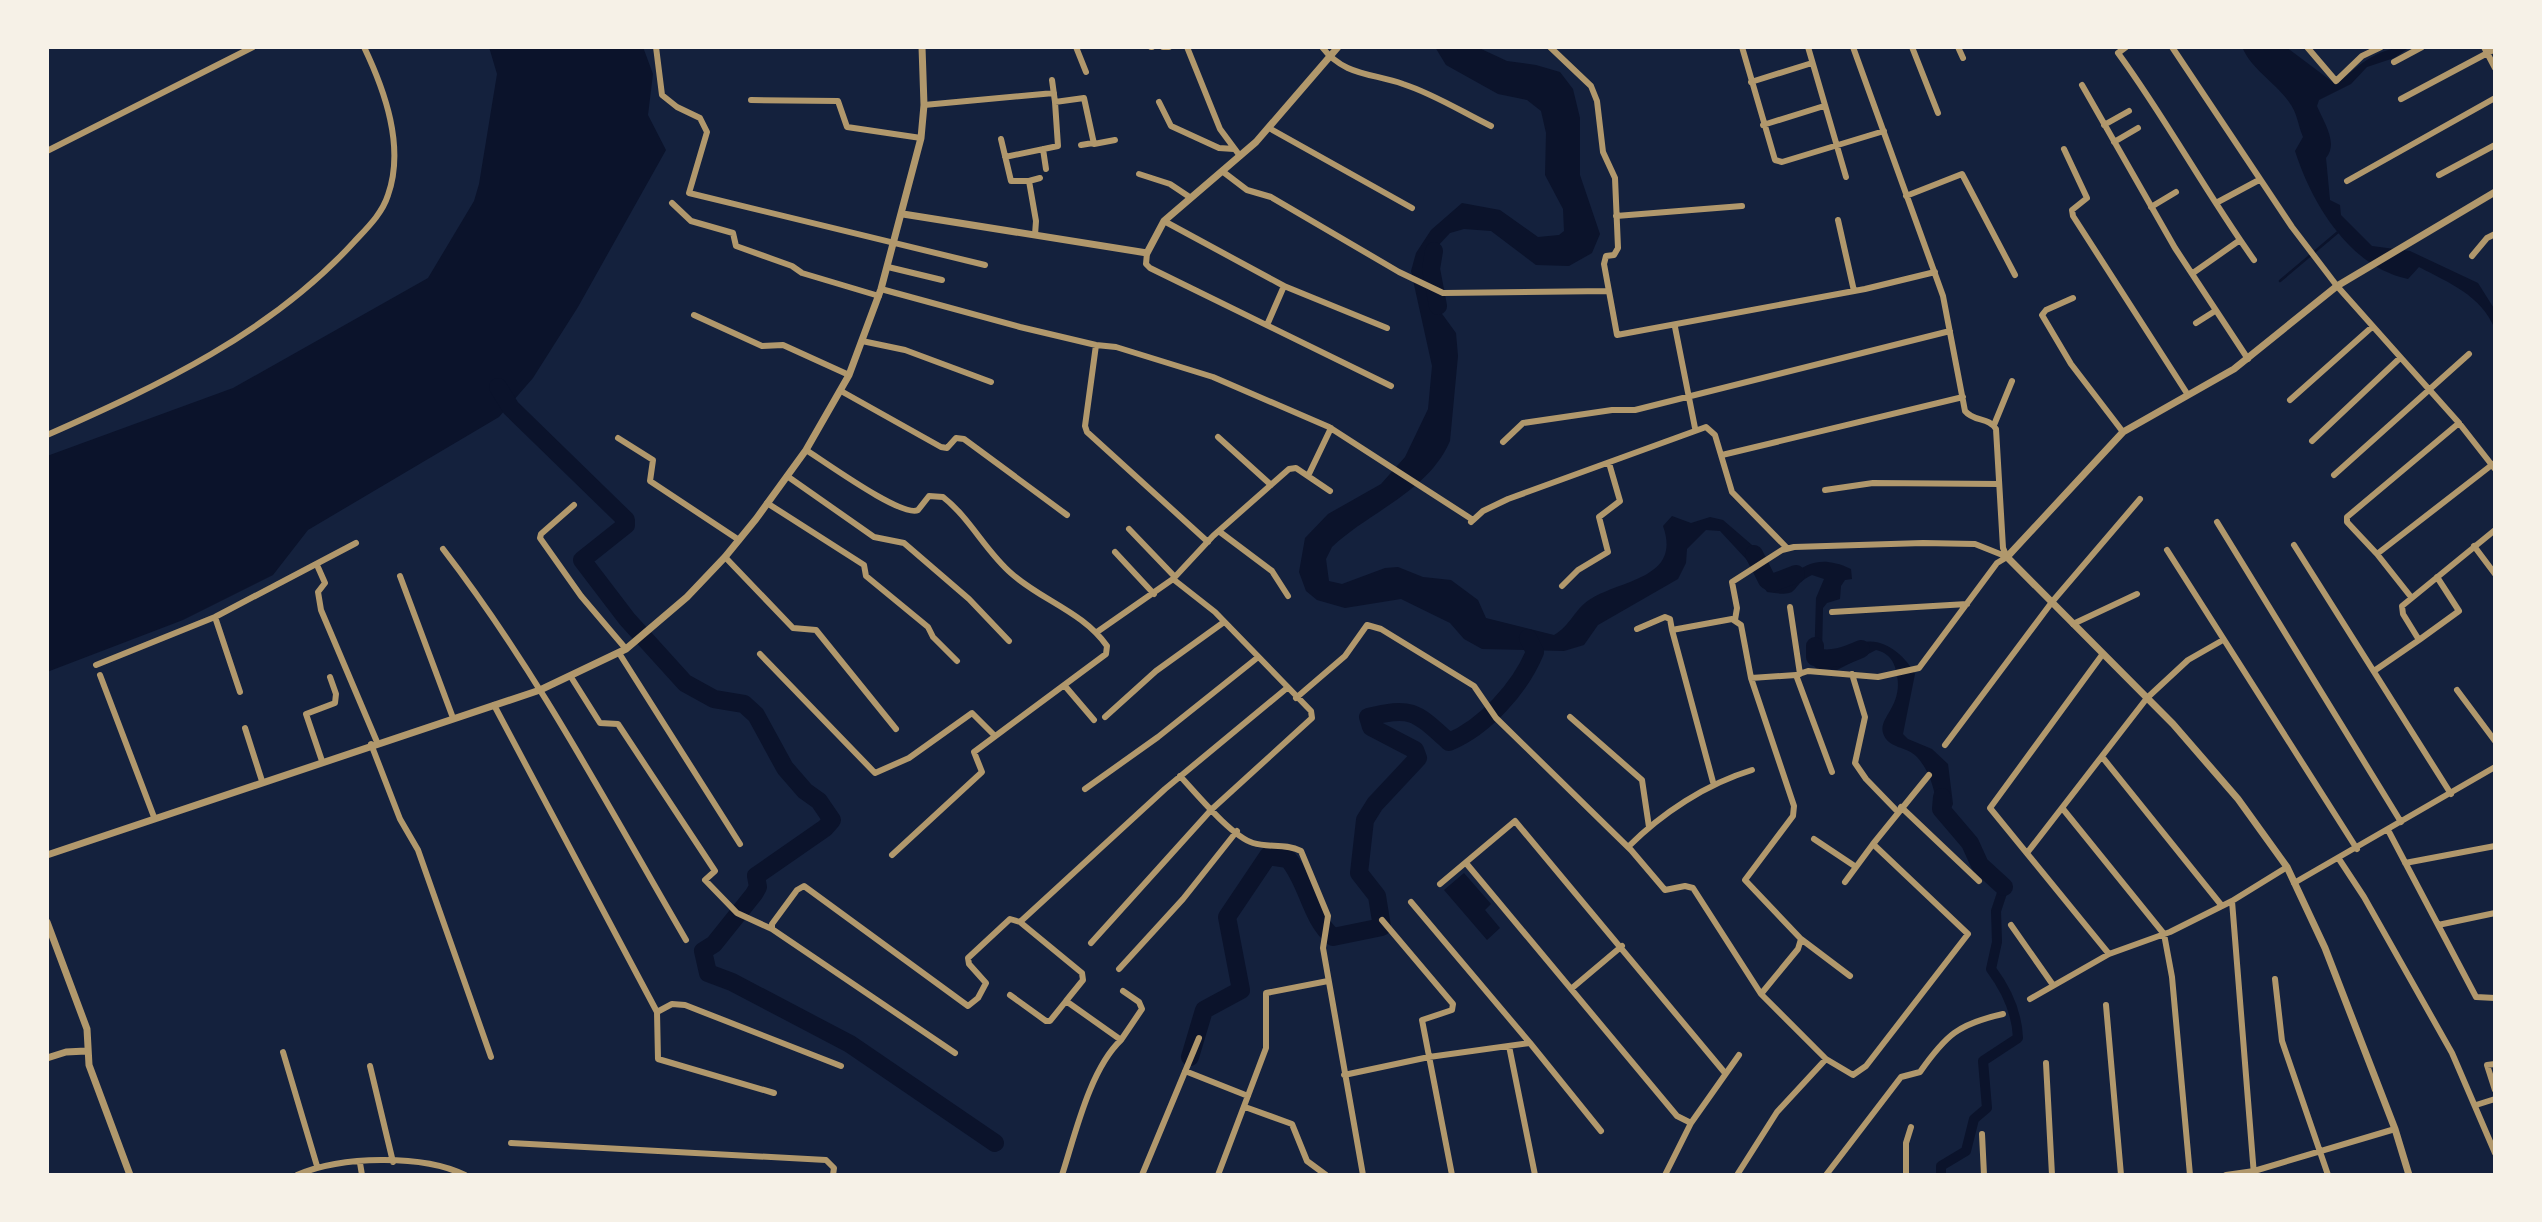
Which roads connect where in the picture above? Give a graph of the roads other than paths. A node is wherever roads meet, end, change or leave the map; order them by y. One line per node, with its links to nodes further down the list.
1 (253, 47): 60 (street)
2 (364, 47): 132 (street)
3 (656, 47): 88 (street)
4 (922, 47): 39 (street)
5 (1076, 47): 29 (street)
6 (1163, 47): 7 (street)
7 (1170, 47)
8 (1187, 47): 58 (street)
9 (1322, 47): 24 (street)
10 (1338, 47): 24 (street)
11 (1550, 47): 82 (street)
12 (1742, 47): 31 (street)
13 (1808, 47): 27 (street)
14 (1853, 47): 48 (street)
15 (1912, 47): 42 (street)
16 (1958, 47): 25 (street)
17 (2126, 47): 77 (street)
18 (2172, 47): 69 (street)
19 (2306, 47): 20 (street)
20 (2381, 47)
21 (2422, 47): 26 (street)
22 (2495, 49): 23 (street)
23 (2485, 50): 28 (street); 35 (street)
24 (1329, 57): 45 (street); 46 (street)
25 (1963, 58)
26 (2394, 62)
27 (1812, 63): 31 (street); 40 (street)
28 (2495, 68)
29 (1086, 72)
30 (1052, 80): 33 (street)
31 (1751, 82): 43 (street)
32 (2082, 85): 44 (street)
33 (1054, 93): 37 (street); 39 (street)
34 (2495, 98): 71 (street)
35 (2401, 99)
36 (751, 100): 49 (street)
37 (1055, 102): 53 (street); 57 (street)
38 (1159, 102): 58 (street)
39 (924, 105): 49 (street)
40 (1824, 106): 43 (street); 56 (street)
41 (2129, 111): 44 (street)
42 (1938, 113)
43 (1763, 125): 56 (street)
44 (2104, 125): 52 (street)
45 (1491, 126)
46 (1269, 128): 61 (street); 80 (street)
47 (2138, 128): 52 (street)
48 (1884, 131): 56 (street); 74 (street)
49 (921, 138): 81 (street)
50 (1001, 139): 62 (street)
51 (1115, 140): 53 (street)
52 (2114, 142): 79 (street)
53 (1093, 143): 54 (street)
54 (1081, 145)
55 (2495, 145): 66 (street)
56 (1836, 148): 67 (street)
57 (1043, 149): 62 (street); 63 (street)
58 (1234, 149): 61 (street)
59 (2064, 149): 124 (street)
60 (47, 151)
61 (1240, 156): 64 (street)
62 (1005, 157): 70 (street)
63 (1046, 169)
64 (1222, 171): 75 (street); 100 (street)
65 (1139, 174): 75 (street)
66 (2439, 175)
67 (1846, 177)
68 (1040, 178): 70 (street)
69 (2259, 180): 77 (street); 99 (street)
70 (1029, 181): 86 (street)
71 (2347, 181)
72 (2176, 192): 79 (street)
73 (2495, 192): 99 (street)
74 (1906, 196): 94 (street); 96 (street)
75 (1191, 198): 84 (street)
76 (671, 203): 102 (street)
77 (2216, 203): 87 (street)
78 (1742, 206): 82 (street)
79 (2151, 207): 95 (street)
80 (1412, 208)
81 (903, 214): 86 (street); 88 (street)
82 (1616, 216): 100 (street)
83 (1838, 220): 101 (street)
84 (1164, 221): 89 (street); 98 (street)
85 (2495, 234): 90 (street)
86 (1035, 235): 89 (street)
87 (2240, 240): 91 (street); 95 (street)
88 (895, 244): 92 (street); 93 (street)
89 (1147, 253): 107 (street)
90 (2472, 256)
91 (2254, 260)
92 (985, 265)
93 (888, 267): 97 (street); 102 (street)
94 (1935, 272): 101 (street); 111 (street)
95 (2193, 273): 104 (street)
96 (2015, 275)
97 (942, 280)
98 (1284, 286): 107 (street); 110 (street)
99 (2337, 286): 109 (street); 116 (street)
100 (1609, 291): 108 (street)
101 (1854, 291): 108 (street)
102 (880, 293): 112 (street); 113 (street)
103 (2073, 298): 131 (street)
104 (2215, 311): 106 (street); 116 (street)
105 (694, 315): 117 (street)
106 (2196, 323)
107 (1268, 324): 120 (street)
108 (1675, 327): 123 (street)
109 (2372, 327): 115 (street); 126 (street)
110 (1387, 328)
111 (1950, 331): 123 (street); 125 (street)
112 (862, 341): 117 (street); 119 (street)
113 (1096, 345): 129 (street); 157 (street)
114 (2469, 354): 121 (street)
115 (2400, 358): 121 (street); 135 (street)
116 (2248, 359): 124 (street)
117 (849, 375): 122 (street)
118 (2012, 381): 128 (street)
119 (991, 382)
120 (1391, 386)
121 (2428, 390): 127 (street); 141 (street)
122 (841, 391): 137 (street); 151 (street)
123 (1688, 395): 130 (street); 136 (street)
124 (2188, 395): 131 (street)
125 (1963, 397): 128 (street); 138 (street)
126 (2290, 400)
127 (2459, 423): 140 (street); 165 (street)
128 (1994, 425): 144 (street)
129 (1331, 428): 139 (street); 143 (street)
130 (1695, 428): 138 (street); 139 (street)
131 (2123, 432): 167 (street)
132 (47, 435)
133 (1218, 437): 145 (street)
134 (618, 439): 156 (street)
135 (2312, 441)
136 (1503, 442)
137 (806, 450): 142 (street); 188 (street)
138 (1722, 454): 161 (street)
139 (1609, 463): 173 (street)
140 (2494, 466): 165 (street)
141 (2334, 475)
142 (787, 476): 149 (street); 191 (street)
143 (1308, 476): 145 (street); 147 (street)
144 (1999, 484): 146 (street); 167 (street)
145 (1271, 485): 155 (street)
146 (1825, 490)
147 (1330, 491)
148 (2140, 499): 178 (street)
149 (767, 503): 156 (street); 196 (street)
150 (574, 505): 192 (street)
151 (1067, 515)
152 (2217, 522): 238 (street)
153 (1129, 529): 172 (street)
154 (2495, 530): 160 (street)
155 (1220, 531): 157 (street); 176 (street)
156 (739, 540): 166 (street)
157 (1208, 542): 172 (street)
158 (356, 543): 168 (street)
159 (2294, 545): 198 (street)
160 (2474, 546): 169 (street); 171 (street)
161 (1787, 548): 167 (street); 183 (street)
162 (443, 549): 207 (street)
163 (2166, 550): 189 (street)
164 (1115, 552): 174 (street)
165 (2377, 554): 177 (street)
166 (726, 557): 192 (street); 218 (street)
167 (2007, 557): 178 (street); 179 (street)
168 (317, 565): 182 (street); 221 (street)
169 (2495, 574)
170 (400, 576): 214 (street)
171 (2437, 577): 177 (street); 190 (street)
172 (1174, 578): 174 (street); 184 (street)
173 (1562, 586)
174 (1154, 594): 188 (street)
175 (2137, 594): 185 (street)
176 (1288, 596)
177 (2411, 597): 190 (street)
178 (2052, 602): 185 (street); 222 (street)
179 (1967, 604): 181 (street); 199 (street)
180 (1790, 607): 201 (street)
181 (1832, 612)
182 (215, 617): 197 (street); 209 (street)
183 (1735, 620): 187 (street); 204 (street)
184 (1224, 622): 195 (street); 215 (street)
185 (2073, 624): 194 (street)
186 (1637, 629): 187 (street)
187 (1672, 630): 231 (street)
188 (1097, 632): 205 (street)
189 (2223, 640): 211 (street); 247 (street)
190 (2419, 640): 198 (street)
191 (1009, 641)
192 (623, 651): 203 (street); 243 (street)
193 (760, 654): 219 (street)
194 (2102, 654): 211 (street); 248 (street)
195 (1257, 658): 206 (street); 232 (street)
196 (957, 662)
197 (96, 665)
198 (2374, 671): 233 (street)
199 (1852, 674): 201 (street); 234 (street)
200 (100, 675): 237 (street)
201 (1798, 675): 204 (street); 227 (street)
202 (330, 677): 224 (street)
203 (571, 677): 207 (street); 269 (street)
204 (1751, 678): 271 (street)
205 (1065, 686): 216 (street); 219 (street)
206 (1287, 688): 210 (street); 229 (street)
207 (540, 690): 212 (street); 272 (street)
208 (2456, 690): 220 (street)
209 (240, 692)
210 (1296, 698): 236 (street); 246 (street)
211 (2147, 698): 223 (street); 255 (street)
212 (494, 705): 214 (street); 289 (street)
213 (1570, 717): 239 (street)
214 (453, 718): 221 (street)
215 (1105, 718)
216 (1094, 720)
217 (245, 728): 230 (street)
218 (896, 729)
219 (995, 736): 250 (street)
220 (2495, 741)
221 (374, 743): 224 (street); 299 (street)
222 (1945, 745)
223 (2103, 758): 235 (street); 262 (street)
224 (322, 761): 230 (street)
225 (2495, 767): 233 (street)
226 (1752, 770): 239 (street)
227 (1832, 772)
228 (1929, 775): 234 (street)
229 (1180, 776): 236 (street); 266 (street)
230 (262, 781): 237 (street)
231 (1713, 782)
232 (1085, 789)
233 (2451, 793): 238 (street)
234 (1899, 809): 244 (street); 256 (street)
235 (2063, 809): 248 (street); 270 (street)
236 (1211, 810): 241 (street); 273 (street)
237 (154, 817): 249 (street)
238 (2401, 822): 240 (street)
239 (1649, 827): 246 (street)
240 (2388, 830): 247 (street); 253 (street)
241 (1237, 831): 276 (street); 279 (street)
242 (1814, 839): 254 (street)
243 (740, 844)
244 (1873, 844): 254 (street); 302 (street)
245 (2495, 846): 253 (street)
246 (1628, 847): 283 (street)
247 (2357, 849): 251 (street)
248 (2027, 853): 275 (street)
249 (47, 855)
250 (892, 855)
251 (2339, 859): 258 (street); 314 (street)
252 (1465, 863): 259 (street); 274 (street); 281 (street)
253 (2405, 863): 268 (street)
254 (1856, 867): 257 (street)
255 (2287, 867): 258 (street); 260 (street)
256 (1979, 881)
257 (1845, 882)
258 (2294, 883): 318 (street)
259 (1440, 884)
260 (2232, 901): 262 (street); 328 (street)
261 (1411, 902): 293 (street)
262 (2222, 906): 270 (street)
263 (2495, 914): 268 (street)
264 (1382, 920): 300 (street)
265 (47, 922): 295 (street)
266 (1020, 922): 269 (street); 287 (street)
267 (2011, 925): 280 (street)
268 (2438, 925): 285 (street)
269 (772, 929): 297 (street)
270 (2164, 934): 275 (street); 347 (street)
271 (1801, 939): 277 (street); 283 (street)
272 (687, 940)
273 (1091, 943)
274 (1622, 946): 281 (street); 308 (street)
275 (2109, 954): 280 (street)
276 (1119, 969)
277 (1850, 976)
278 (2275, 979): 322 (street)
279 (1328, 981): 309 (street); 312 (street)
280 (2053, 985): 286 (street)
281 (1571, 989): 316 (street)
282 (1123, 991): 292 (street)
283 (1761, 994): 302 (street)
284 (1010, 995): 287 (street)
285 (2495, 998)
286 (2030, 999)
287 (1066, 1001): 292 (street)
288 (2106, 1004): 346 (street)
289 (657, 1012): 306 (street); 311 (street)
290 (2003, 1014): 342 (street)
291 (1199, 1038): 307 (street)
292 (1121, 1040): 333 (street)
293 (1531, 1043): 294 (street); 319 (street)
294 (1509, 1046): 300 (street); 339 (street)
295 (86, 1051): 301 (street); 329 (street)
296 (283, 1052): 326 (street)
297 (955, 1053)
298 (1739, 1055): 308 (street)
299 (491, 1057)
300 (1429, 1057): 309 (street); 338 (street)
301 (47, 1058)
302 (1826, 1059): 341 (street)
303 (2046, 1063): 345 (street)
304 (2495, 1064): 310 (street)
305 (370, 1066): 324 (street)
306 (841, 1066)
307 (1185, 1071): 312 (street); 334 (street)
308 (1725, 1073): 316 (street)
309 (1345, 1075): 337 (street)
310 (2495, 1090)
311 (774, 1093)
312 (1248, 1097): 315 (street)
313 (2495, 1100): 314 (street)
314 (2476, 1105): 323 (street)
315 (1245, 1107): 335 (street); 336 (street)
316 (1691, 1123): 340 (street)
317 (1911, 1127): 343 (street)
318 (2395, 1129): 322 (street); 350 (street)
319 (1601, 1132)
320 (1982, 1134): 344 (street)
321 (511, 1143): 327 (street)
322 (2321, 1153): 328 (street); 349 (street)
323 (2495, 1153)
324 (393, 1162): 325 (street); 332 (street)
325 (360, 1163): 326 (street); 331 (street)
326 (317, 1166): 330 (street)
327 (833, 1172)
328 (2254, 1173): 348 (street)
329 (130, 1175)
330 (297, 1175)
331 (362, 1175)
332 (465, 1175)
333 (1062, 1175)
334 (1142, 1175)
335 (1218, 1175)
336 (1326, 1175)
337 (1363, 1175)
338 (1452, 1175)
339 (1535, 1175)
340 (1665, 1175)
341 (1737, 1175)
342 (1826, 1175)
343 (1906, 1175)
344 (1984, 1175)
345 (2052, 1175)
346 (2121, 1175)
347 (2190, 1175)
348 (2226, 1175)
349 (2328, 1175)
350 (2409, 1175)

